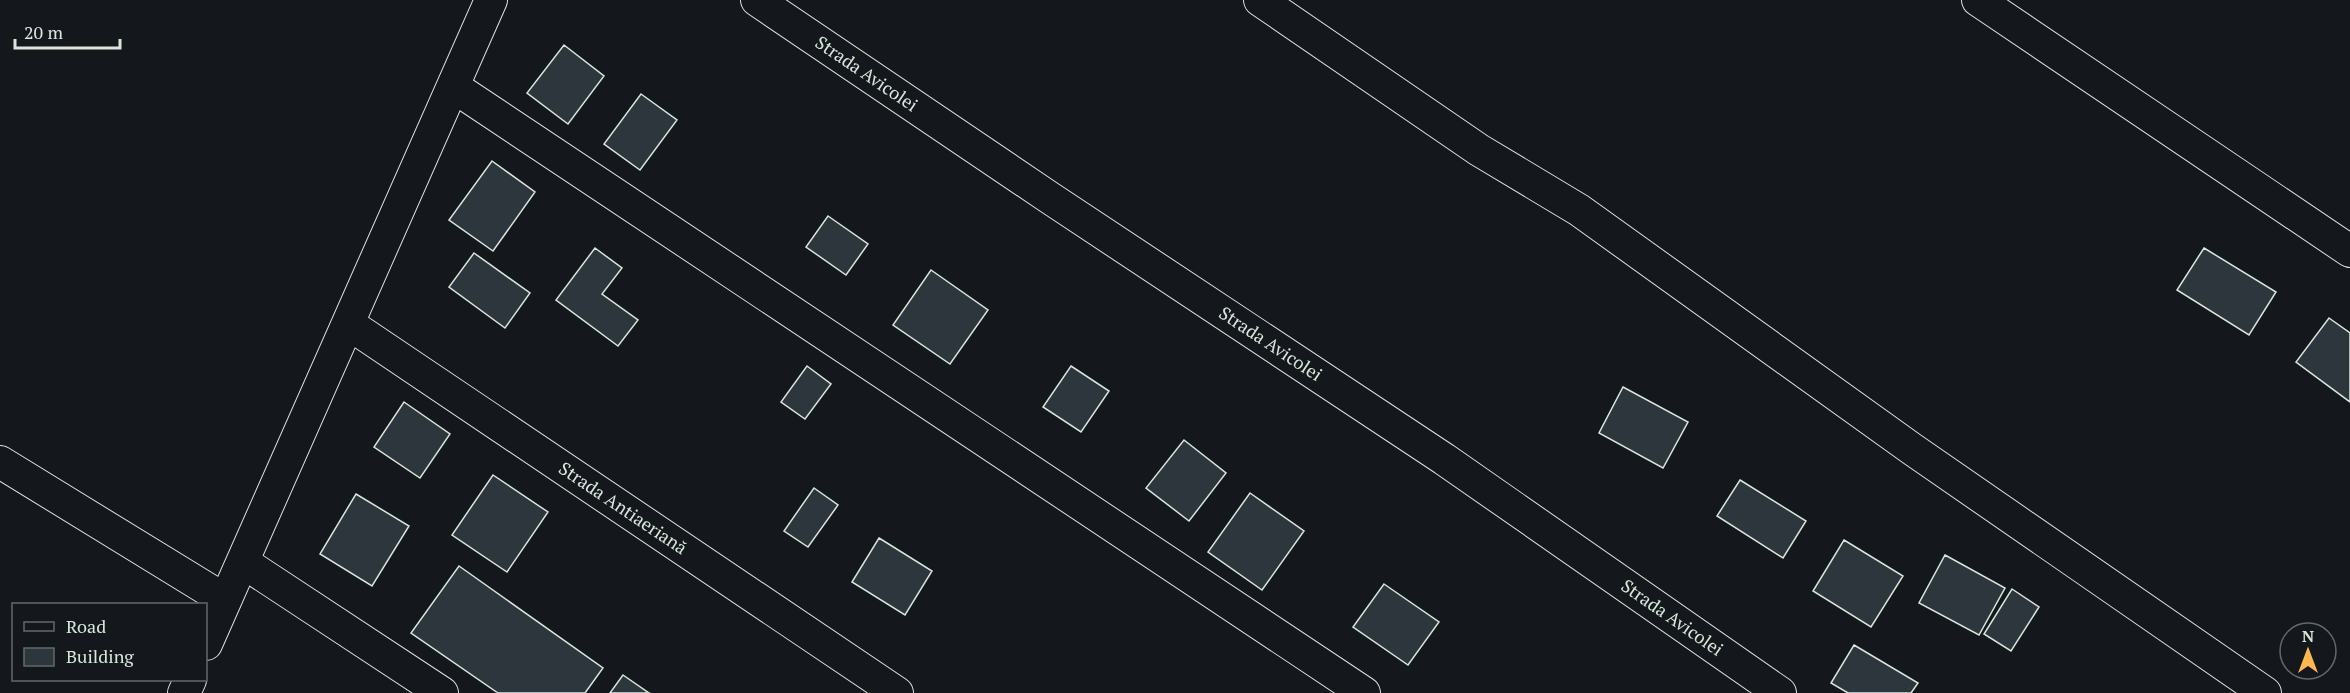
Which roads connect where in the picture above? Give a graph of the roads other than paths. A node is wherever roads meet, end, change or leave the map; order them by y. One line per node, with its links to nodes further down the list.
1 (491, 0): 5 (street)
2 (757, 0): 15 (street, Strada Avicolei)
3 (1260, 0): 16 (street)
4 (1978, 0): 6 (street)
5 (454, 87): 7 (street); 14 (street)
6 (2350, 251)
7 (349, 324): 9 (street); 13 (street, Strada Antiaeriană)
8 (0, 462): 10 (street)
9 (243, 562): 10 (street); 12 (street)
10 (225, 600): 11 (street)
11 (207, 642)
12 (442, 693)
13 (897, 693)
14 (1364, 693)
15 (1780, 693)
16 (2265, 693)

